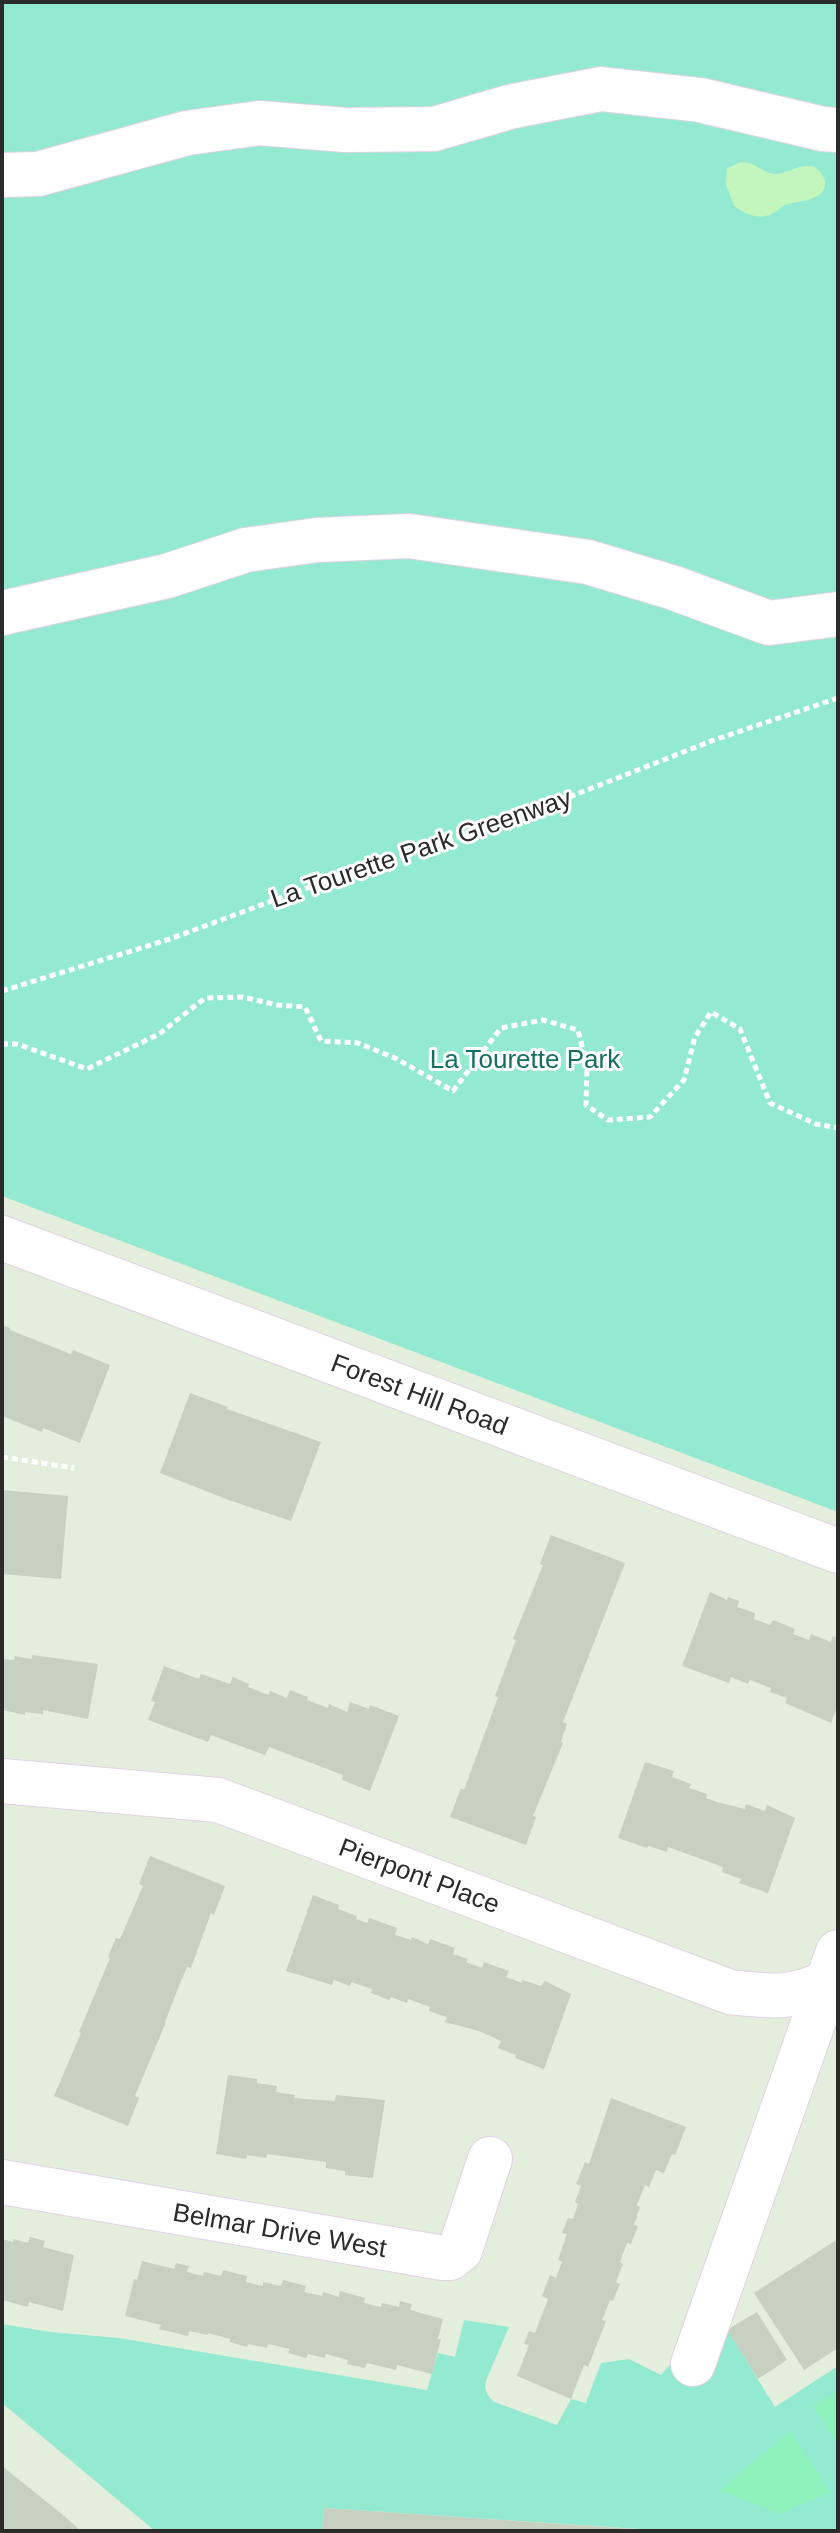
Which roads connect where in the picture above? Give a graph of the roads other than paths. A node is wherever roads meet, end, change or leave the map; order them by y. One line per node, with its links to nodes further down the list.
1 (838, 130): 2 (street)
2 (2, 175)
3 (2, 613): 4 (street)
4 (838, 614)
5 (2, 1238): 6 (street, Forest Hill Road)
6 (838, 1551)
7 (2, 1781): 8 (street, Pierpont Place)
8 (832, 1968): 11 (street, Pierpont Place)
9 (490, 2159): 10 (street, Belmar Drive West)
10 (2, 2182)
11 (693, 2364)

